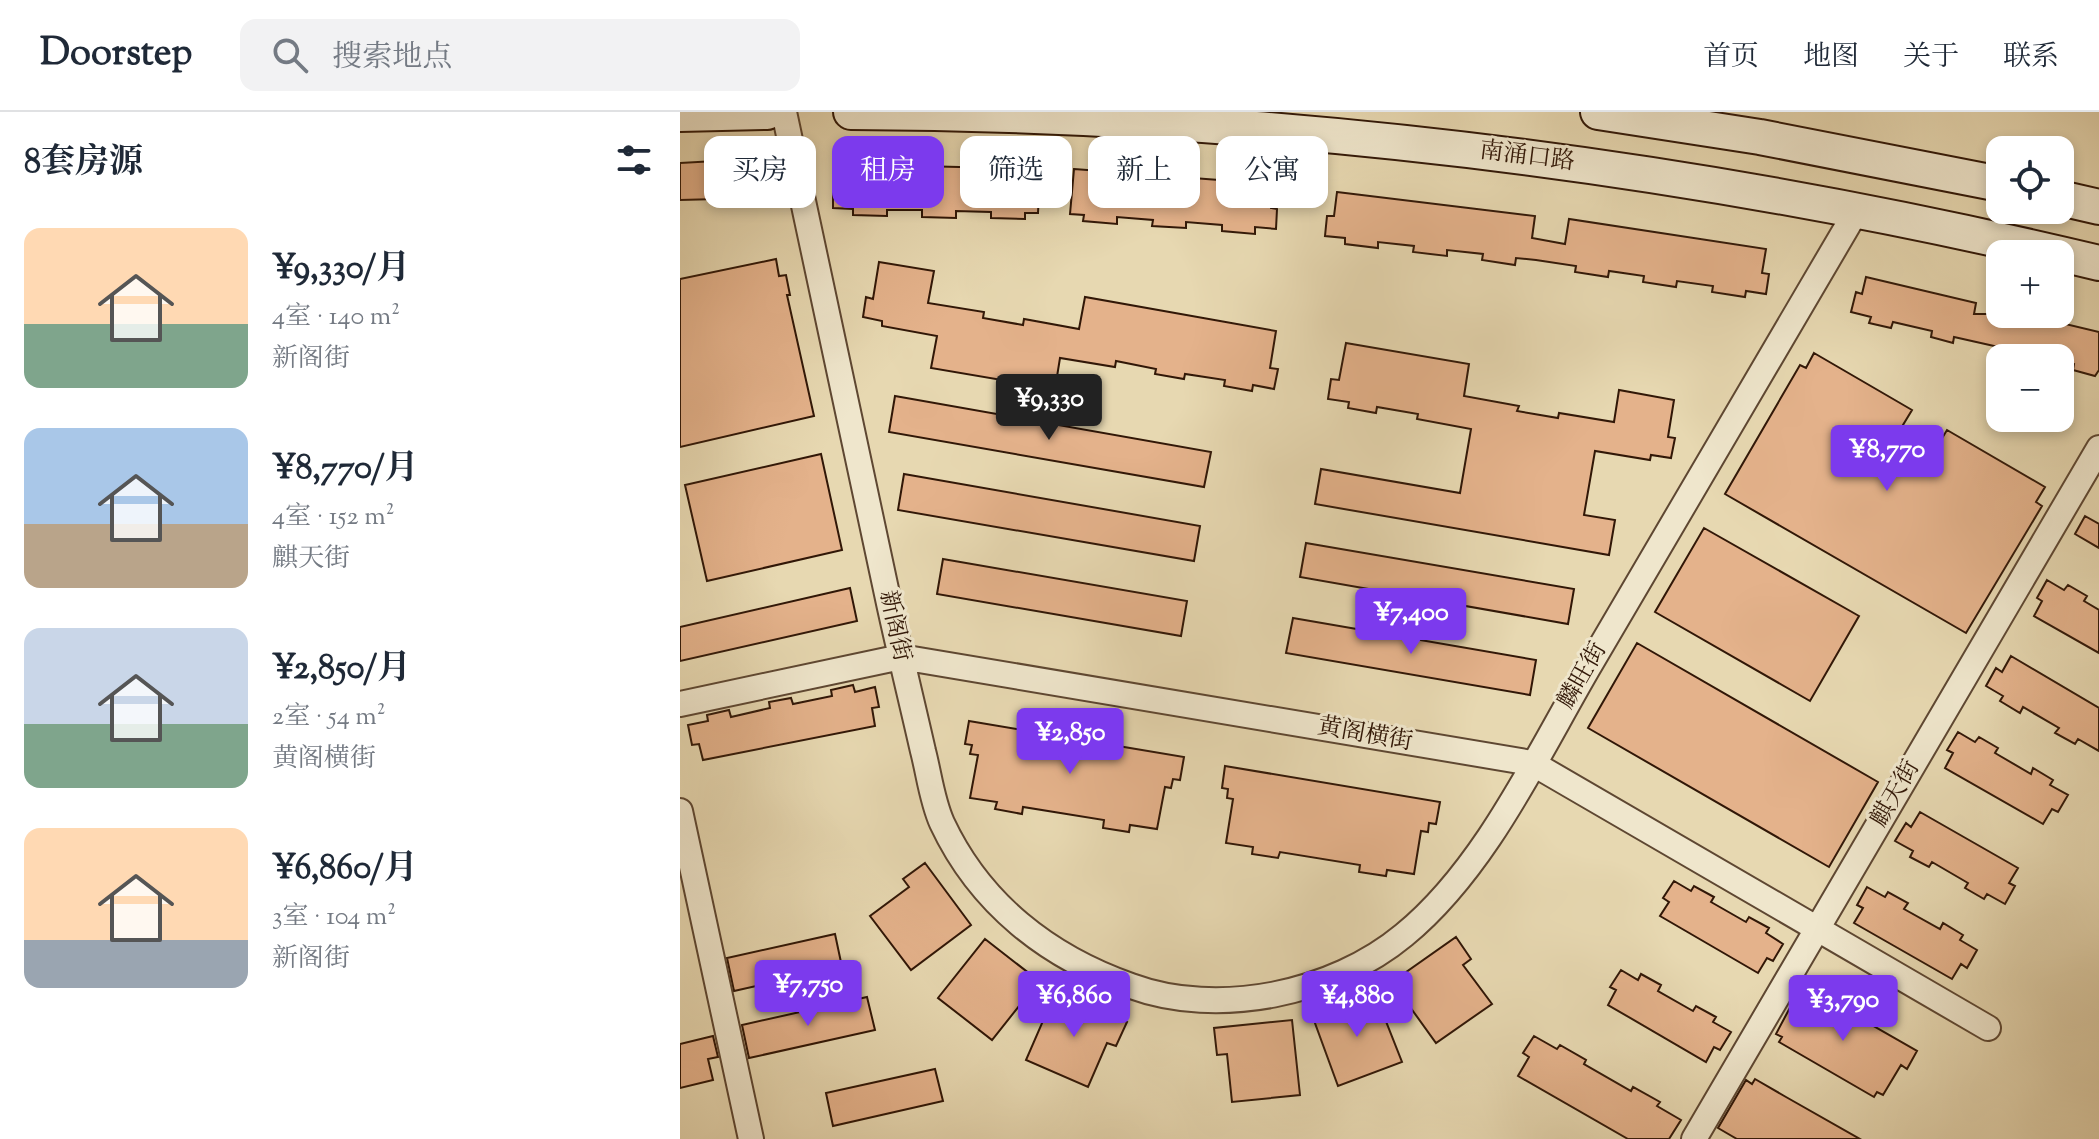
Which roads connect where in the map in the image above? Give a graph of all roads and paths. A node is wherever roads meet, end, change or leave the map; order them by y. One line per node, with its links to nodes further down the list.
1 (767, 112): 5 (main road)
2 (784, 112): 12 (street, 新阁街)
3 (851, 112): 9 (main road, 南涌口路)
4 (1598, 112): 6 (main road)
5 (680, 114)
6 (1986, 181)
7 (2074, 201): 8 (main road)
8 (2099, 207)
9 (1857, 210): 10 (main road, 南涌口路); 14 (street, 麟旺街)
10 (2099, 263)
11 (2099, 448): 16 (street, 麒天街)
12 (901, 657): 13 (street, 黄阁横街); 14 (street, 黄阁横街); 17 (street, 新阁街)
13 (680, 704)
14 (1532, 763): 16 (street, 黄阁横街); 17 (street, 麟旺街)
15 (680, 811): 19 (street)
16 (1817, 929): 18 (street, 黄阁横街); 20 (street, 麒天街)
17 (1195, 999)
18 (1988, 1028)
19 (751, 1139)
20 (1694, 1139)

